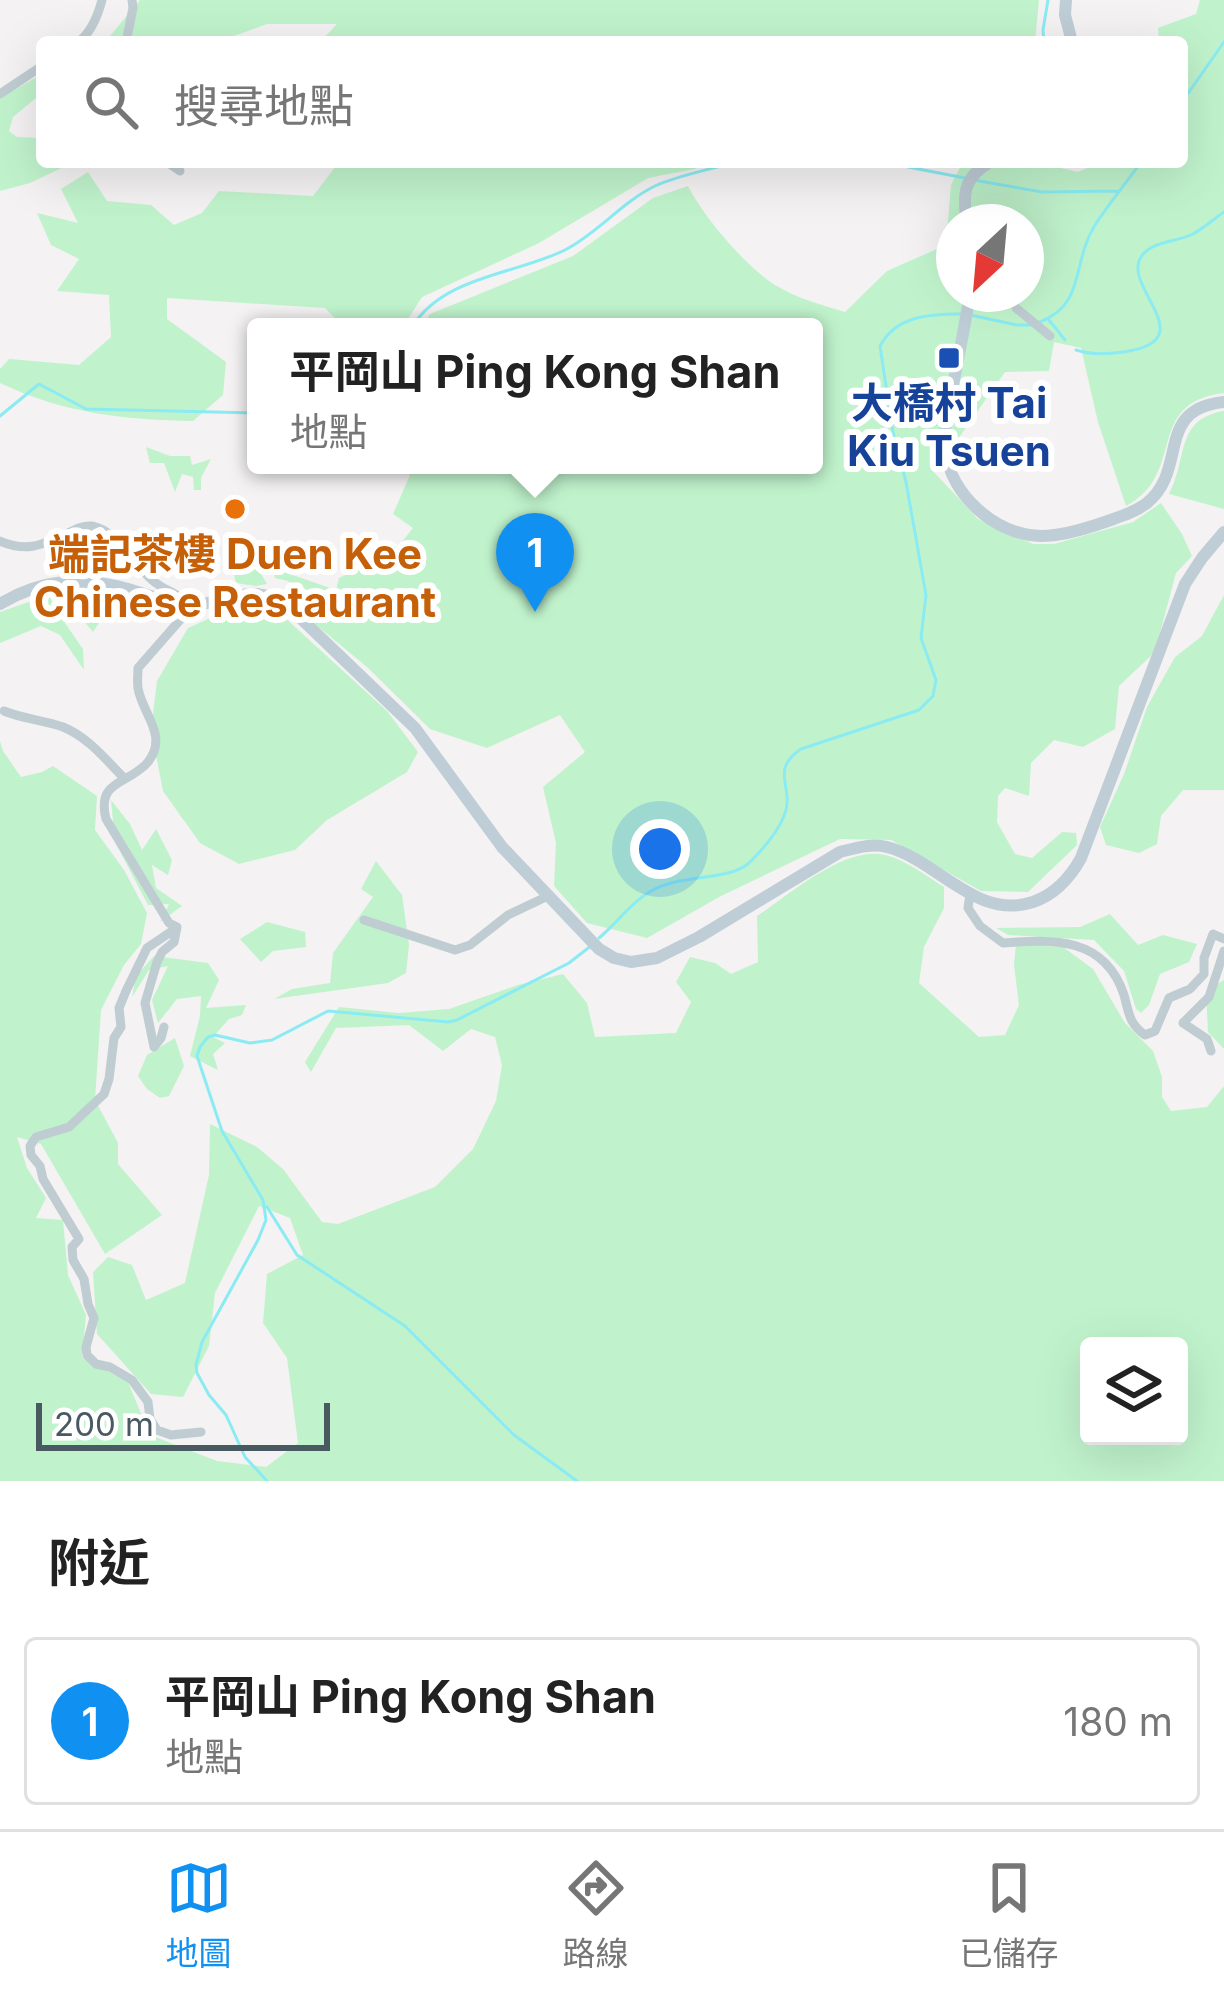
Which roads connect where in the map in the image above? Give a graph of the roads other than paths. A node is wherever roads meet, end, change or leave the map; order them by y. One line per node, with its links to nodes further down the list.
1 (103, 0): 4 (street)
2 (132, 0): 5 (street)
3 (1066, 0): 6 (main road)
4 (85, 36)
5 (127, 36)
6 (1070, 36)
7 (36, 70): 8 (street)
8 (0, 94)
9 (176, 168): 11 (street)
10 (980, 168): 12 (main road)
11 (180, 171)
12 (964, 204)
13 (967, 312): 16 (main road)
14 (1021, 312): 15 (street)
15 (1050, 336)
16 (1224, 401)
17 (1224, 532): 23 (main road)
18 (0, 541): 20 (street)
19 (0, 604): 20 (main road)
20 (188, 604): 22 (street); 24 (main road)
21 (4, 711): 22 (street)
22 (125, 779): 26 (street)
23 (970, 894): 24 (main road); 27 (street)
24 (548, 896): 25 (street)
25 (364, 920)
26 (177, 928): 29 (street); 31 (street)
27 (1224, 939)
28 (1224, 951): 30 (street)
29 (164, 1027)
30 (1211, 1051)
31 (201, 1432)

